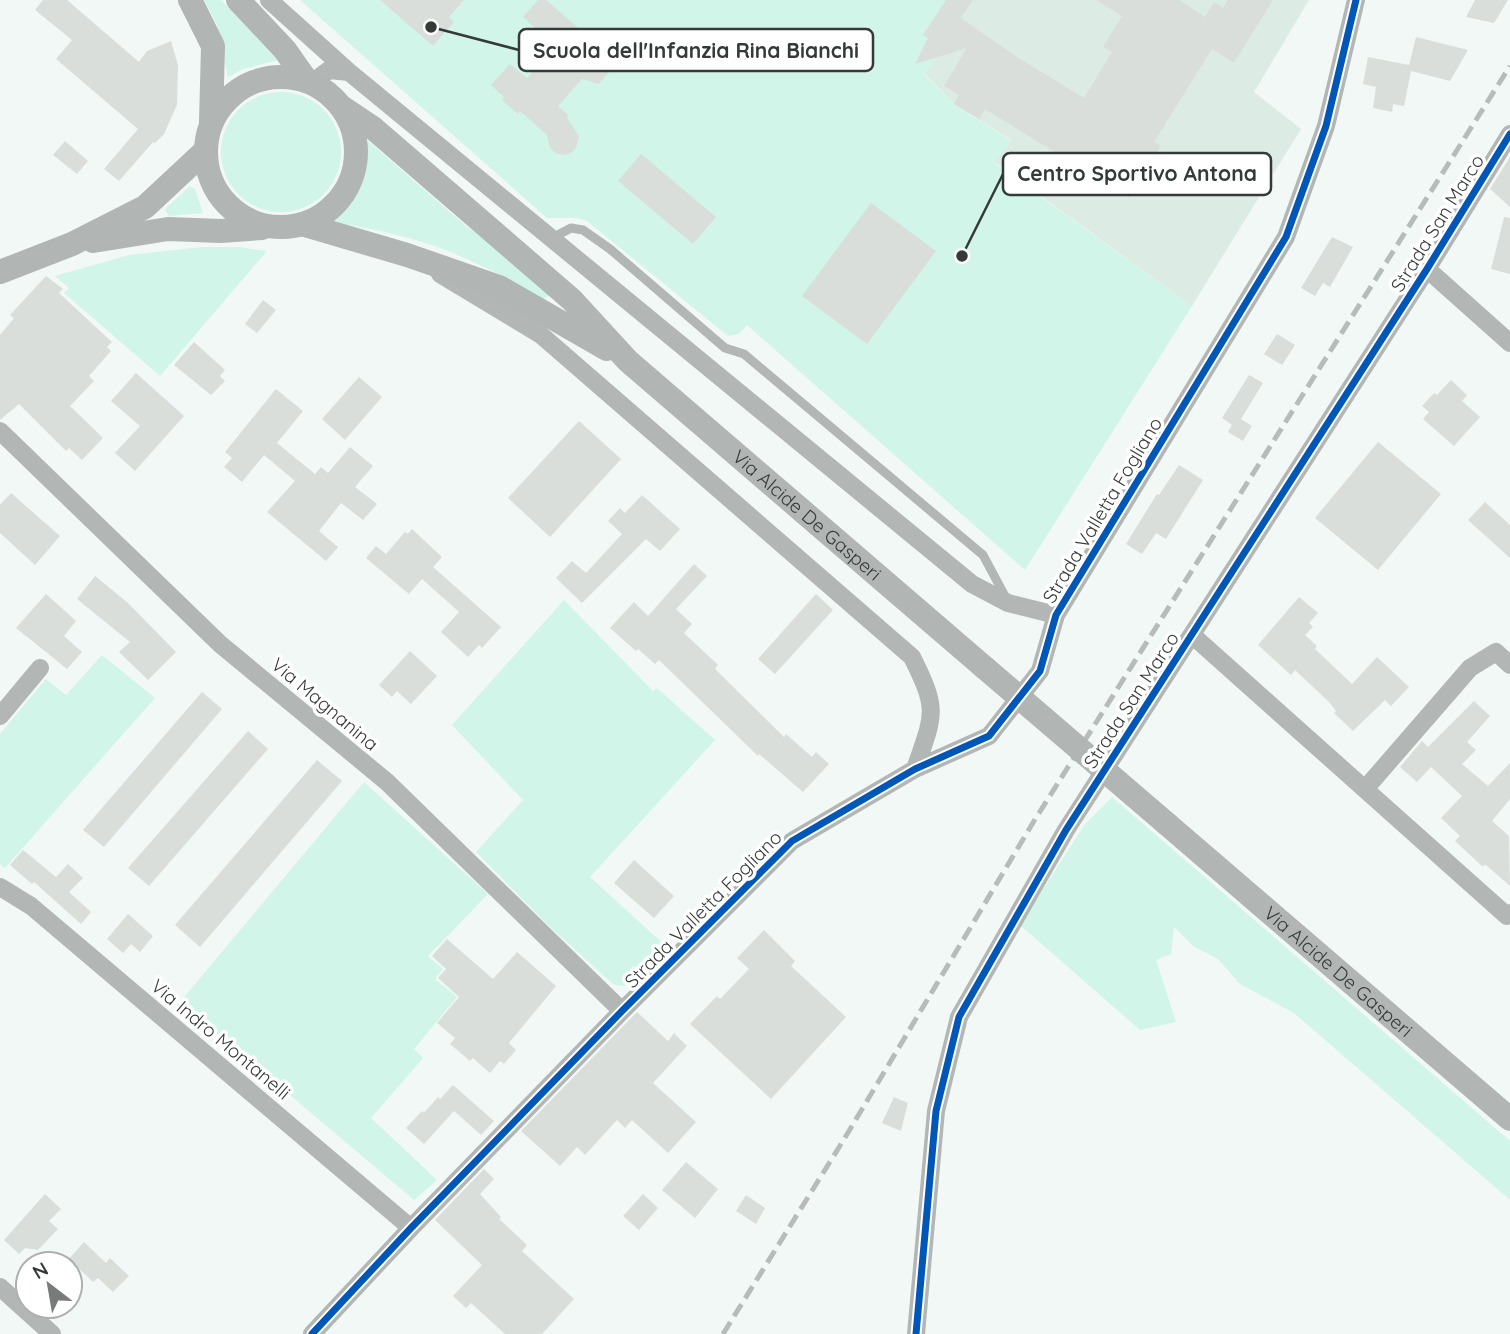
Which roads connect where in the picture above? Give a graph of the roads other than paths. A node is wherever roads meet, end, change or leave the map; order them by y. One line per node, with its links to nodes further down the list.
1 (190, 0): 8 (main road)
2 (238, 0): 6 (main road)
3 (269, 0): 5 (street)
4 (1356, 0): 22 (street, Strada Valletta Fogliano)
5 (349, 72): 6 (street); 13 (street)
6 (310, 81): 7 (main road, Via Alcide De Gasperi); 8 (main road, Via Alcide De Gasperi)
7 (343, 108): 11 (main road, Via Alcide De Gasperi); 19 (main road, Via Alcide De Gasperi)
8 (211, 122): 10 (main road, Via Alcide De Gasperi)
9 (1510, 134): 16 (street, Strada San Marco)
10 (204, 152): 12 (main road, Via Alcide De Gasperi); 14 (main road)
11 (305, 225): 12 (main road, Via Alcide De Gasperi); 15 (main road, Via Alcide De Gasperi)
12 (267, 228): 14 (main road)
13 (552, 238): 21 (street); 21 (lane)
14 (72, 244): 17 (main road)
15 (407, 255): 19 (main road, Via Alcide De Gasperi); 27 (street)
16 (1427, 269): 18 (street); 23 (street, Strada San Marco)
17 (0, 272)
18 (1510, 343)
19 (628, 361): 32 (main road, Via Alcide De Gasperi, bridge)
20 (0, 431): 31 (street, Via Magnanina)
21 (1008, 603): 22 (street)
22 (1056, 615): 27 (street, Strada Valletta Fogliano)
23 (1192, 635): 28 (street, Strada San Marco); 37 (street, Strada San Marco)
24 (1510, 665): 28 (street)
25 (40, 668): 26 (street)
26 (0, 716)
27 (915, 769): 31 (street, Strada Valletta Fogliano)
28 (1364, 789): 30 (street, Strada San Marco)
29 (0, 887): 33 (street, Via Indro Montanelli)
30 (1510, 913)
31 (622, 1011): 33 (street, Strada Valletta Fogliano)
32 (1510, 1119)
33 (411, 1228): 36 (street, Strada Valletta Fogliano)
34 (0, 1287): 35 (street)
35 (52, 1334)
36 (312, 1334)
37 (916, 1334)

